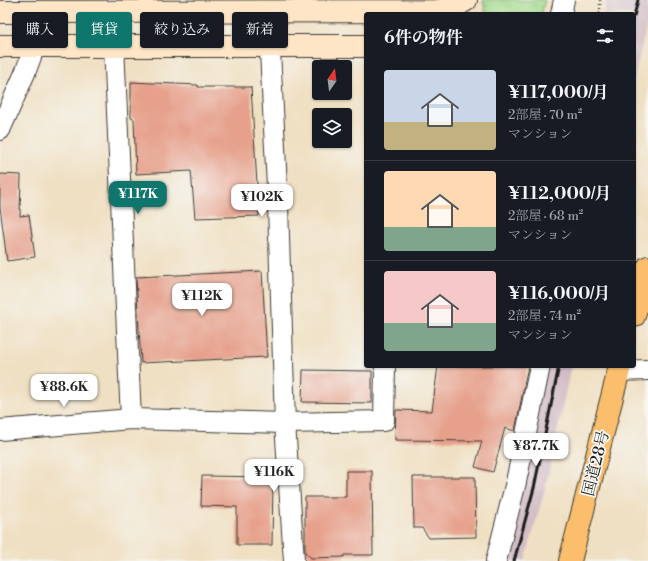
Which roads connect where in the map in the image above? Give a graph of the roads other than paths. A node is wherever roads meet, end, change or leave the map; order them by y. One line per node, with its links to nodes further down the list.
1 (467, 0): 9 (street); 10 (street)
2 (564, 0): 11 (street)
3 (114, 11): 6 (street); 7 (street)
4 (0, 12): 5 (street)
5 (12, 12)
6 (35, 12)
7 (268, 12)
8 (288, 12): 12 (street)
9 (412, 12)
10 (467, 12)
11 (561, 12)
12 (364, 13)
13 (0, 46): 14 (street)
14 (12, 46)
15 (132, 46): 16 (street)
16 (232, 46)
17 (288, 46): 18 (street)
18 (364, 46)
19 (34, 48): 22 (street)
20 (114, 48): 29 (street)
21 (270, 48): 30 (street)
22 (0, 130)
23 (648, 268): 24 (highway)
24 (636, 309)
25 (385, 368): 30 (street)
26 (540, 368): 33 (street)
27 (619, 369): 28 (street); 34 (highway, 国道28号)
28 (648, 370)
29 (132, 419): 30 (street); 31 (street)
30 (285, 423): 32 (street)
31 (0, 430)
32 (294, 561)
33 (496, 561)
34 (570, 561)

